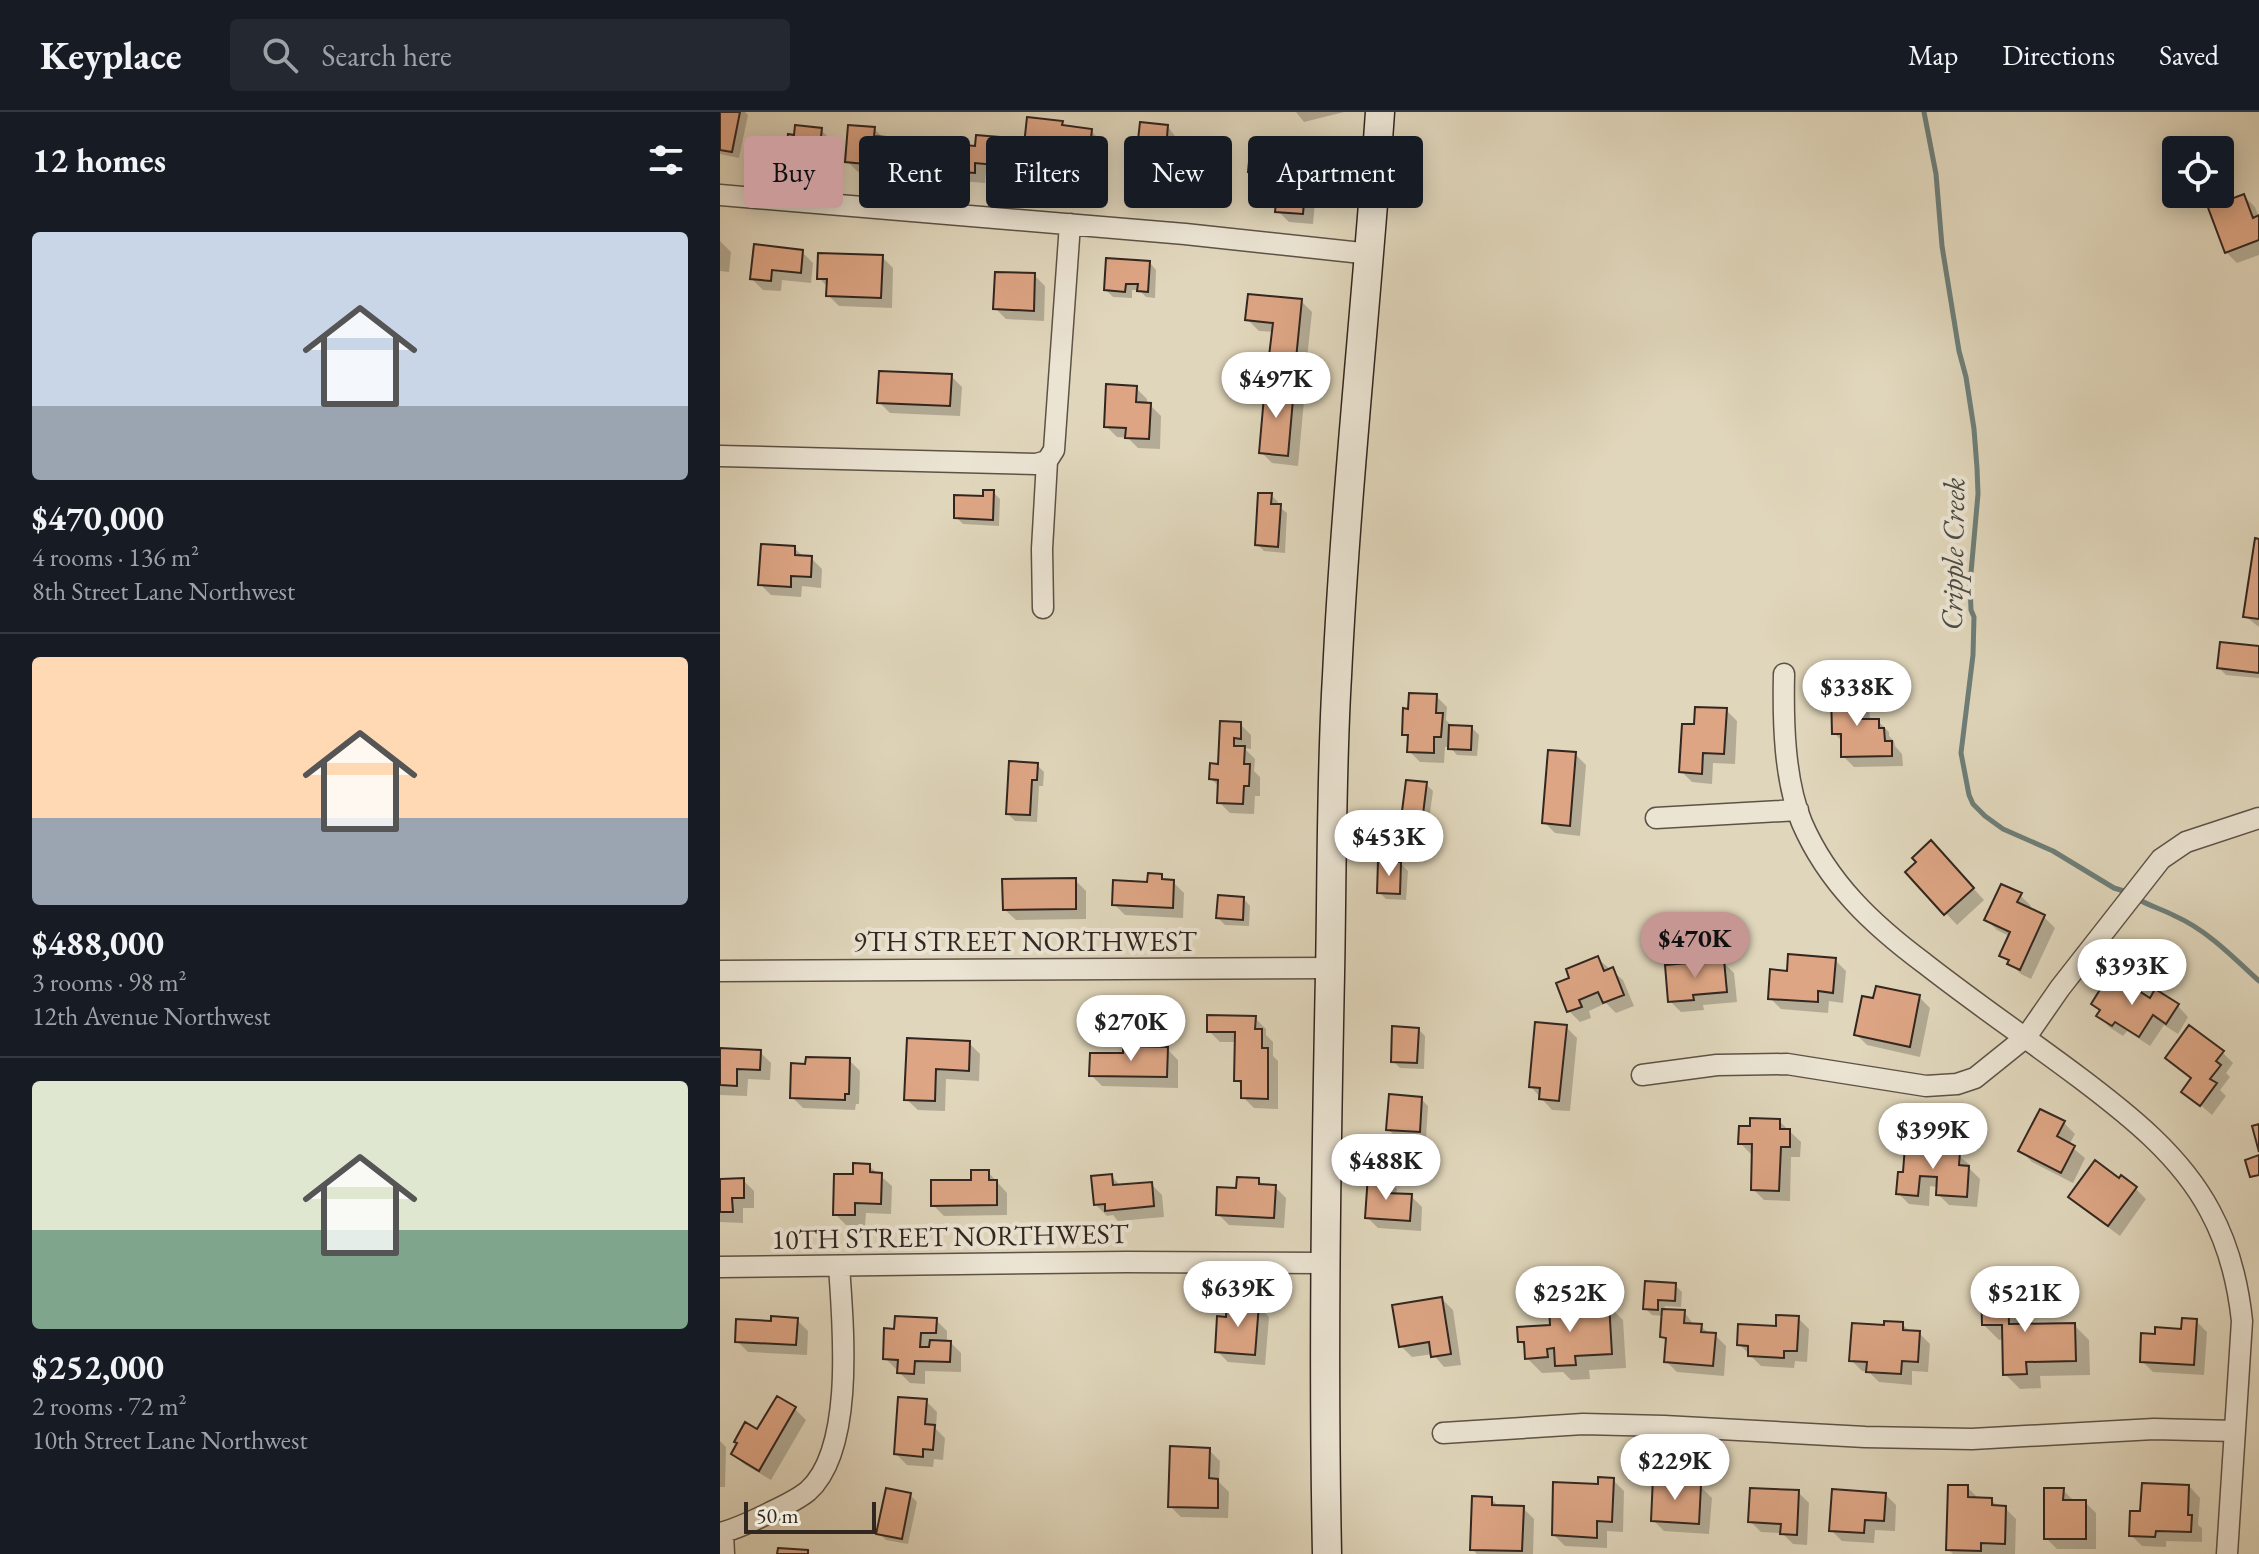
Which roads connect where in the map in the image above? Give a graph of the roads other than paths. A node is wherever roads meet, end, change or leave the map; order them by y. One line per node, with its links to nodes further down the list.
1 (1380, 112): 4 (main road)
2 (720, 195): 3 (street)
3 (1070, 224): 4 (street); 6 (street)
4 (1371, 254): 12 (main road)
5 (720, 456): 6 (street)
6 (1047, 461): 7 (street)
7 (1043, 608)
8 (1784, 674): 9 (street)
9 (1798, 810): 10 (street); 14 (street)
10 (1656, 818)
11 (2259, 818): 14 (street)
12 (1330, 968): 13 (street, 9TH STREET NORTHWEST); 16 (main road)
13 (720, 971)
14 (2026, 1037): 15 (street); 19 (street)
15 (1642, 1075)
16 (1325, 1263): 17 (street, 10TH STREET NORTHWEST); 23 (main road)
17 (839, 1266): 18 (street, 10TH STREET NORTHWEST); 21 (street)
18 (720, 1267)
19 (2235, 1431): 20 (street); 24 (street)
20 (1443, 1433)
21 (722, 1533): 22 (street)
22 (724, 1554)
23 (1327, 1554)
24 (2227, 1554)

